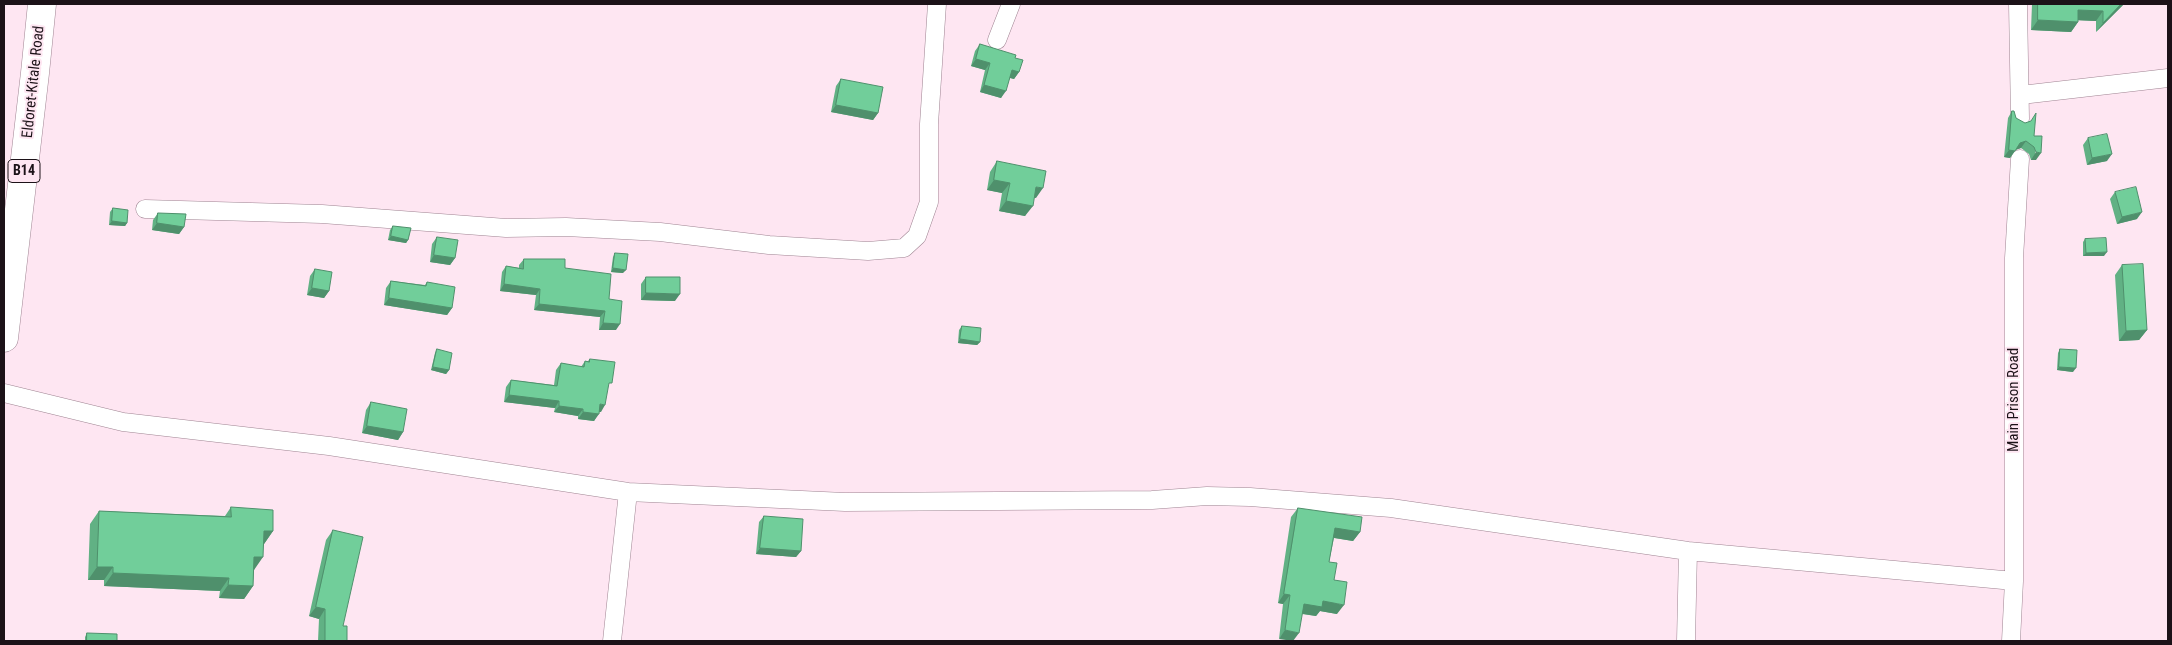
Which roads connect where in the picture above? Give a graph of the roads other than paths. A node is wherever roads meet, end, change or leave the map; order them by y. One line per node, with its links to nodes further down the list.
1 (42, 4): 11 (highway, Eldoret-Kitale Road / B14)
2 (937, 4): 10 (street)
3 (1011, 4): 5 (street)
4 (2018, 4): 7 (street)
5 (997, 40)
6 (2168, 78): 7 (street)
7 (2021, 95): 8 (street)
8 (2020, 119)
9 (2020, 158): 15 (street, Main Prison Road)
10 (145, 208)
11 (4, 338)
12 (4, 393): 13 (street)
13 (628, 492): 14 (street); 16 (street)
14 (1688, 551): 15 (street); 17 (street)
15 (2014, 581): 18 (street, Main Prison Road)
16 (612, 641)
17 (1686, 641)
18 (2012, 641)

